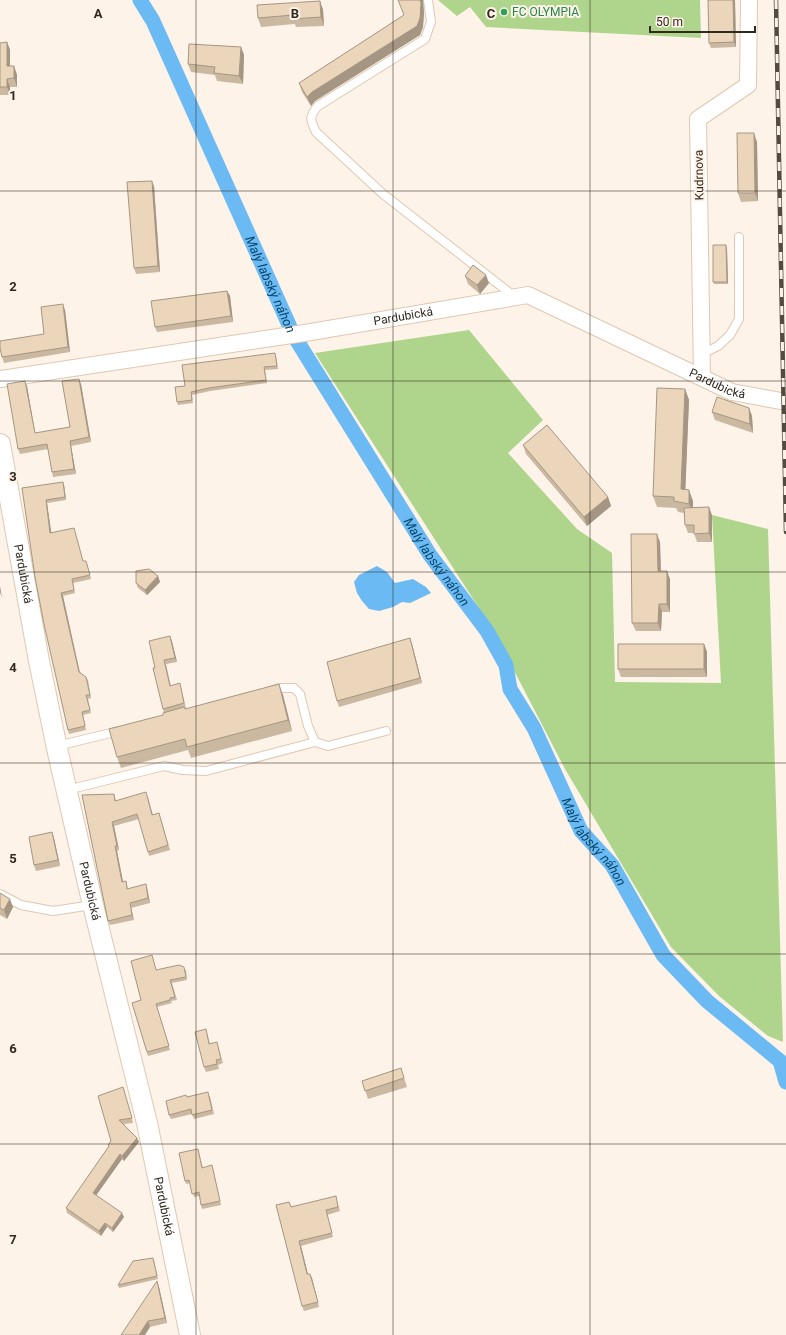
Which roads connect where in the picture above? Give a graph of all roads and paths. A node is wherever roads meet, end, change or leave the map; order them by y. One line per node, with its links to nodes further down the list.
1 (428, 0): 4 (lane)
2 (749, 0): 5 (street, Kudrnova)
3 (739, 237): 5 (lane)
4 (515, 297): 6 (street, Pardubická); 7 (street, Pardubická)
5 (702, 354): 6 (street, Kudrnova)
6 (702, 377): 8 (street, Pardubická)
7 (0, 379)
8 (786, 402)
9 (0, 444): 10 (street, Pardubická)
10 (2, 473): 15 (street, Pardubická)
11 (265, 692): 14 (lane)
12 (124, 730): 15 (lane)
13 (386, 731): 14 (lane)
14 (315, 742): 16 (lane)
15 (56, 746): 16 (street, Pardubická)
16 (66, 790): 18 (street, Pardubická)
17 (0, 894): 18 (lane)
18 (93, 905): 19 (street, Pardubická)
19 (190, 1335)

